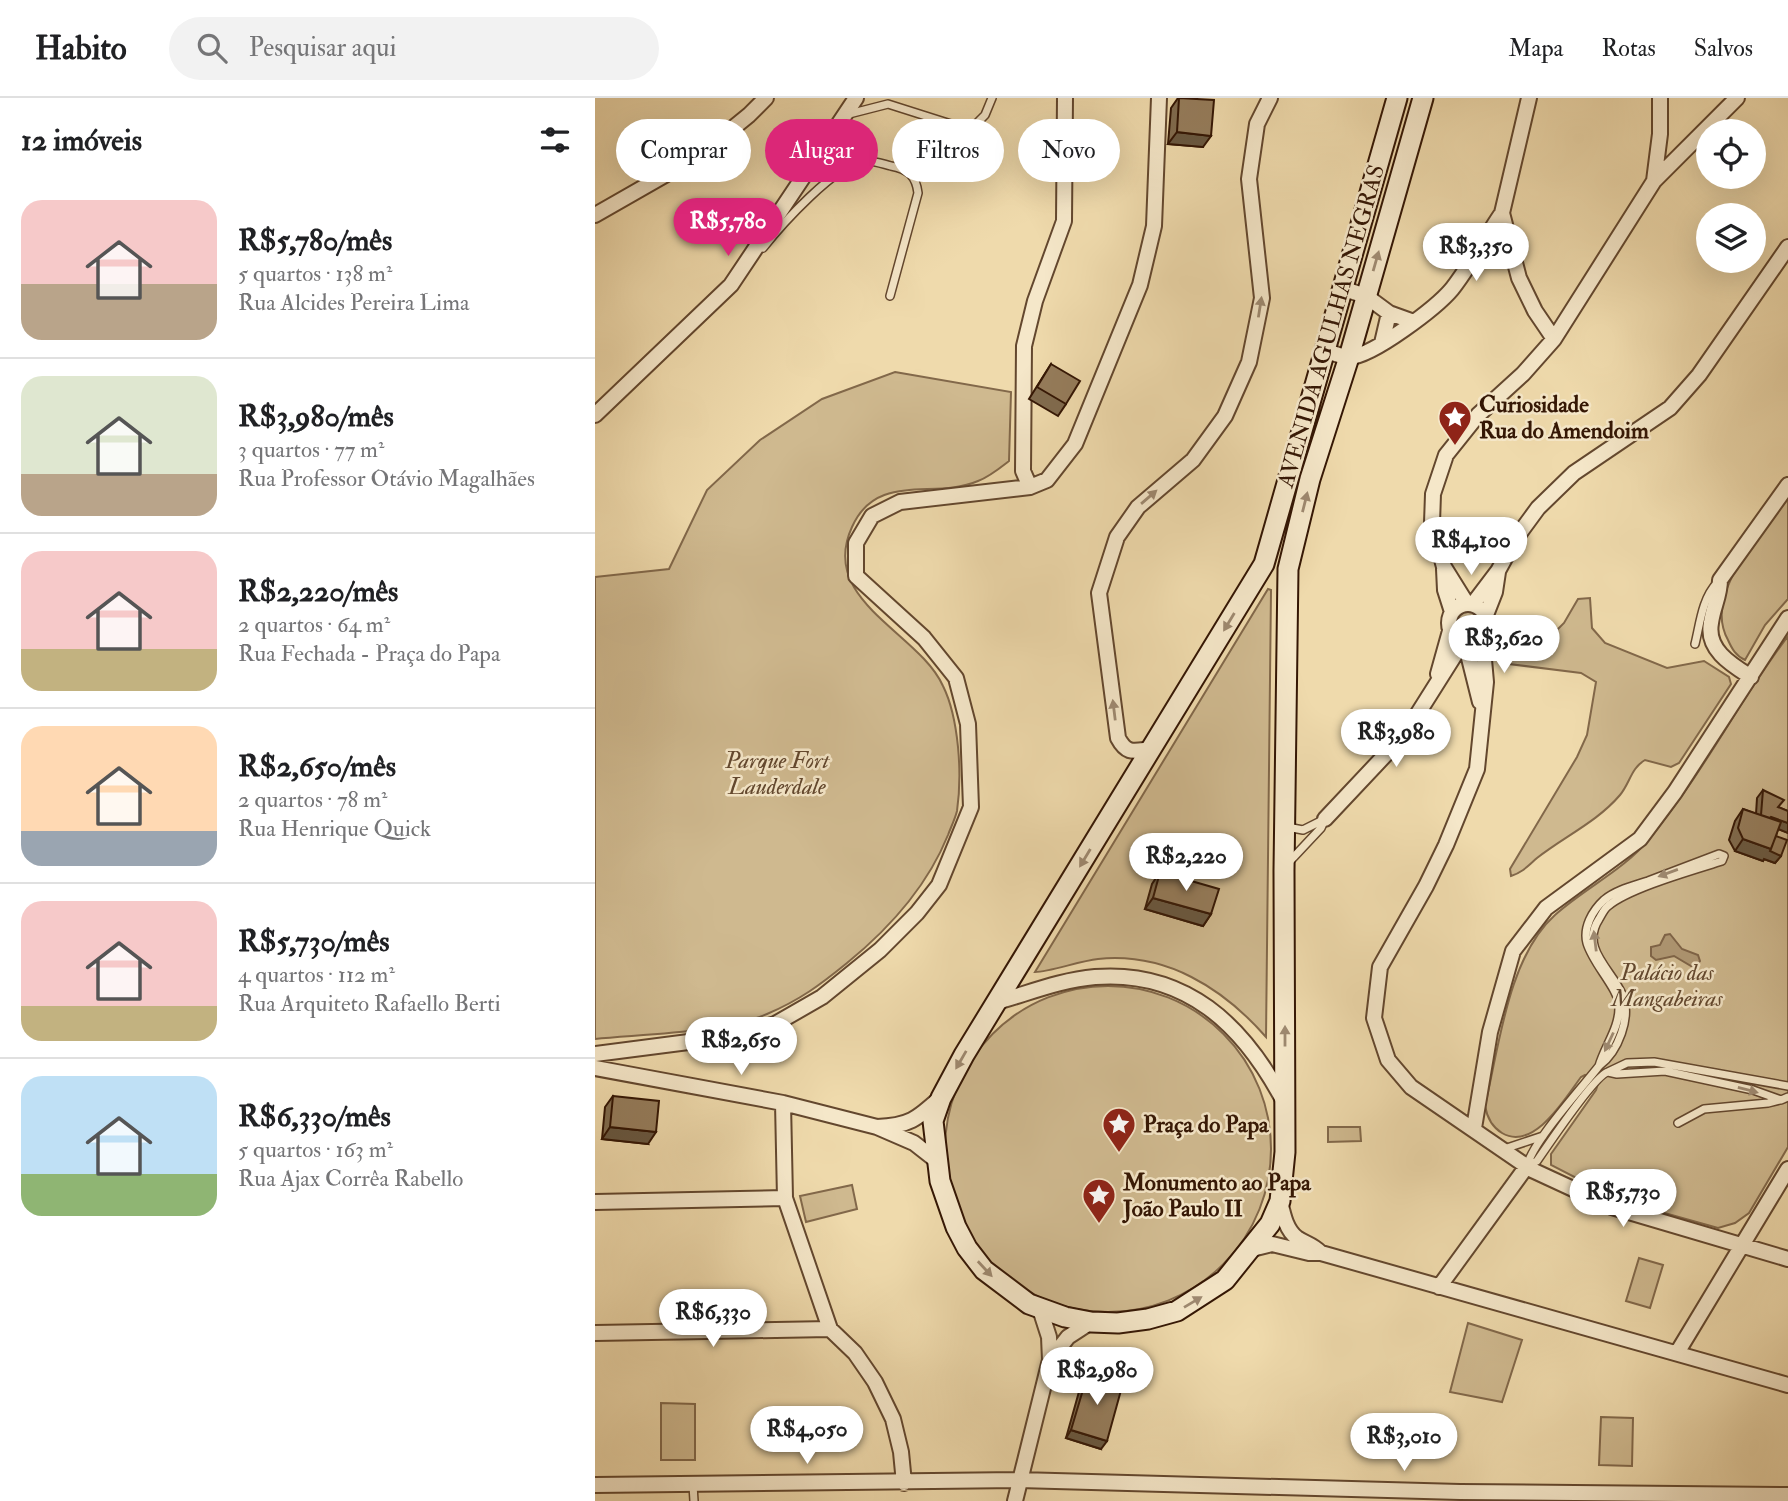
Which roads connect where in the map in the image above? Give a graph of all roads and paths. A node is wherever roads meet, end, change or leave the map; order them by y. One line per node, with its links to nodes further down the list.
1 (766, 98): 15 (street)
2 (856, 98): 12 (street)
3 (992, 98): 12 (lane)
4 (1065, 98): 29 (street)
5 (1159, 98): 29 (street)
6 (1270, 98): 46 (street, one-way to 6)
7 (1397, 98): 18 (street, AVENIDA AGULHAS NEGRAS)
8 (1423, 98): 20 (street, AVENIDA AGULHAS NEGRAS, one-way to 8)
9 (1529, 98): 14 (street)
10 (1660, 98): 13 (street)
11 (1737, 98): 13 (street)
12 (841, 117): 17 (street)
13 (1654, 181): 23 (street)
14 (1501, 213): 22 (street); 23 (street)
15 (595, 215)
16 (1788, 247): 33 (street)
17 (743, 268): 19 (lane); 27 (street)
18 (1341, 288): 20 (street); 25 (street, AVENIDA AGULHAS NEGRAS)
19 (890, 296)
20 (1366, 296): 21 (street); 26 (street, AVENIDA AGULHAS NEGRAS)
21 (1389, 313): 22 (street); 24 (street)
22 (1414, 322): 24 (street)
23 (1554, 339): 31 (street)
24 (1382, 343): 26 (street)
25 (1324, 350): 26 (street); 30 (street, AVENIDA AGULHAS NEGRAS)
26 (1349, 357): 32 (street, AVENIDA AGULHAS NEGRAS, one-way to 26)
27 (595, 415)
28 (1788, 485): 34 (street)
29 (1030, 487): 51 (street)
30 (1264, 564): 32 (street); 46 (street, one-way to 46)
31 (1444, 567): 35 (street); 36 (street)
32 (1289, 569): 48 (street)
33 (1499, 571): 35 (street); 37 (street)
34 (1720, 580): 42 (lane); 43 (street)
35 (1470, 604): 36 (street); 37 (street)
36 (1452, 612): 39 (street)
37 (1486, 615): 40 (street)
38 (1788, 618): 43 (street)
39 (1450, 631): 41 (street); 44 (street)
40 (1482, 637): 41 (street); 45 (street)
41 (1464, 642): 44 (street); 45 (street)
42 (1695, 644)
43 (1751, 677): 62 (street)
44 (1433, 692): 47 (street)
45 (1483, 714): 62 (street)
46 (1151, 749): 50 (street, one-way to 50)
47 (1325, 819): 48 (lane); 49 (lane)
48 (1285, 826): 49 (street)
49 (1284, 871): 59 (street, one-way to 49)
50 (997, 1002): 56 (street, one-way to 56); 59 (street)
51 (595, 1054)
52 (1599, 1066): 52 (lane, one-way to 52); 63 (lane)
53 (595, 1068): 58 (street)
54 (1608, 1072): 55 (lane); 57 (lane, one-way to 57); 66 (lane)
55 (1788, 1086)
56 (940, 1098): 61 (street); 65 (street)
57 (1784, 1099): 60 (lane)
58 (783, 1103): 61 (street); 68 (street)
59 (1285, 1105): 69 (street)
60 (1678, 1123)
61 (877, 1127): 65 (street)
62 (1474, 1128): 64 (street)
63 (1544, 1136): 64 (lane); 66 (lane)
64 (1503, 1149): 66 (street)
65 (937, 1161): 76 (street, one-way to 76)
66 (1527, 1166): 71 (street); 75 (street)
67 (1788, 1169): 71 (street)
68 (785, 1198): 70 (street); 78 (street)
69 (1280, 1201): 72 (street); 73 (street)
70 (595, 1202)
71 (1741, 1245): 74 (street); 80 (street)
72 (1252, 1249): 73 (street); 77 (street, one-way to 72)
73 (1321, 1253): 75 (street)
74 (1788, 1259)
75 (1439, 1287): 80 (street)
76 (1040, 1309): 77 (street); 81 (street)
77 (1091, 1322): 81 (street)
78 (830, 1329): 79 (street); 84 (street)
79 (595, 1333)
80 (1677, 1353): 82 (street)
81 (1050, 1360): 83 (street)
82 (1788, 1385)
83 (1019, 1480): 84 (street); 88 (street); 91 (street)
84 (904, 1483): 86 (street)
85 (595, 1485): 86 (street)
86 (693, 1485): 90 (lane)
87 (1788, 1495): 89 (street)
88 (1460, 1496): 89 (street)
89 (1723, 1498)
90 (694, 1501)
91 (1015, 1501)

